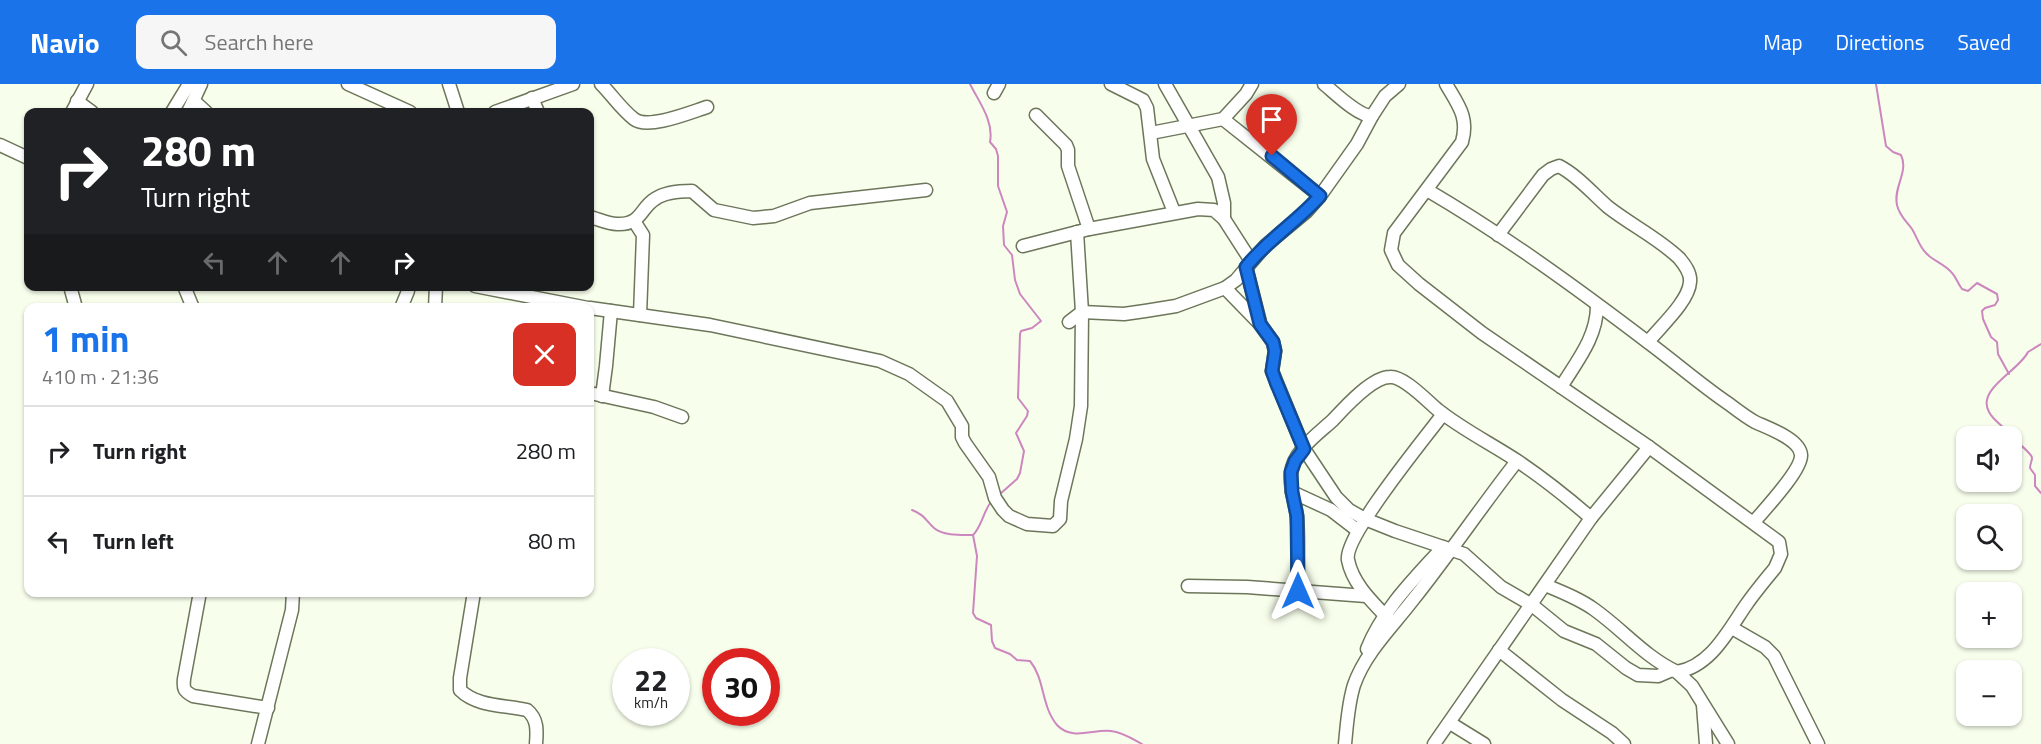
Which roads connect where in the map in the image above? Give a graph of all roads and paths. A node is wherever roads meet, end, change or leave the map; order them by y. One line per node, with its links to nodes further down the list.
1 (87, 84): 18 (street)
2 (189, 84): 19 (street)
3 (201, 84): 16 (street)
4 (348, 84): 14 (street)
5 (449, 84): 23 (street)
6 (573, 84): 15 (street)
7 (601, 84): 17 (street)
8 (1111, 84): 30 (street)
9 (1165, 84): 29 (street)
10 (1252, 84): 28 (street)
11 (1324, 84): 27 (street)
12 (1399, 84): 27 (street)
13 (1446, 84): 34 (street)
14 (359, 87): 22 (street)
15 (532, 98): 24 (street); 25 (street)
16 (194, 100): 20 (street); 21 (street)
17 (707, 107)
18 (81, 108)
19 (174, 108)
20 (190, 108)
21 (202, 108)
22 (402, 108)
23 (457, 108)
24 (506, 108)
25 (536, 108)
26 (1036, 115): 40 (street)
27 (1372, 116): 35 (street)
28 (1223, 119): 29 (street); 35 (street)
29 (1189, 124): 30 (street); 38 (street)
30 (1151, 133): 36 (street)
31 (0, 145): 32 (street)
32 (24, 156)
33 (926, 190): 39 (street)
34 (1427, 190): 41 (street); 57 (street)
35 (1320, 196): 43 (street)
36 (1174, 212): 38 (street); 40 (street)
37 (594, 218): 39 (street)
38 (1224, 219): 43 (street)
39 (634, 221): 53 (street)
40 (1083, 231): 42 (street); 52 (street)
41 (1498, 235): 49 (street); 56 (street)
42 (1023, 246)
43 (1248, 264): 44 (street); 55 (street)
44 (1226, 288): 52 (street); 55 (street)
45 (408, 291): 47 (street)
46 (501, 291): 48 (street)
47 (403, 303)
48 (563, 303)
49 (1597, 306): 56 (street); 57 (street)
50 (594, 309): 51 (street)
51 (610, 312): 53 (street); 58 (street)
52 (1082, 312): 53 (street); 54 (street)
53 (640, 315)
54 (1069, 322)
55 (1260, 324): 62 (street)
56 (1648, 342): 67 (street)
57 (1561, 387): 61 (street)
58 (596, 394): 60 (street)
59 (1443, 414): 62 (street); 63 (street); 66 (street)
60 (682, 417)
61 (1649, 447): 65 (street); 67 (street)
62 (1304, 449): 64 (street); 66 (street)
63 (1517, 461): 65 (street); 69 (street)
64 (1292, 492): 68 (street); 72 (street)
65 (1591, 518): 70 (street)
66 (1365, 519): 68 (street); 69 (street)
67 (1754, 522): 79 (street)
68 (1357, 530): 73 (street)
69 (1446, 548): 77 (street); 78 (street)
70 (1545, 585): 77 (street); 81 (street)
71 (1188, 586): 72 (street)
72 (1298, 591): 73 (street)
73 (1366, 596): 78 (street)
74 (199, 597): 83 (street)
75 (293, 597): 83 (street)
76 (473, 597): 86 (street)
77 (1532, 605): 80 (street); 81 (street)
78 (1390, 620): 87 (street)
79 (1732, 627): 81 (street); 93 (street)
80 (1499, 650): 84 (street); 90 (street)
81 (1674, 671): 82 (street)
82 (1703, 704): 91 (street); 92 (street)
83 (268, 708): 85 (street)
84 (1449, 723): 88 (street); 89 (street)
85 (258, 744)
86 (536, 744)
87 (1346, 744)
88 (1434, 744)
89 (1484, 744)
90 (1624, 744)
91 (1706, 744)
92 (1728, 744)
93 (1818, 744)

